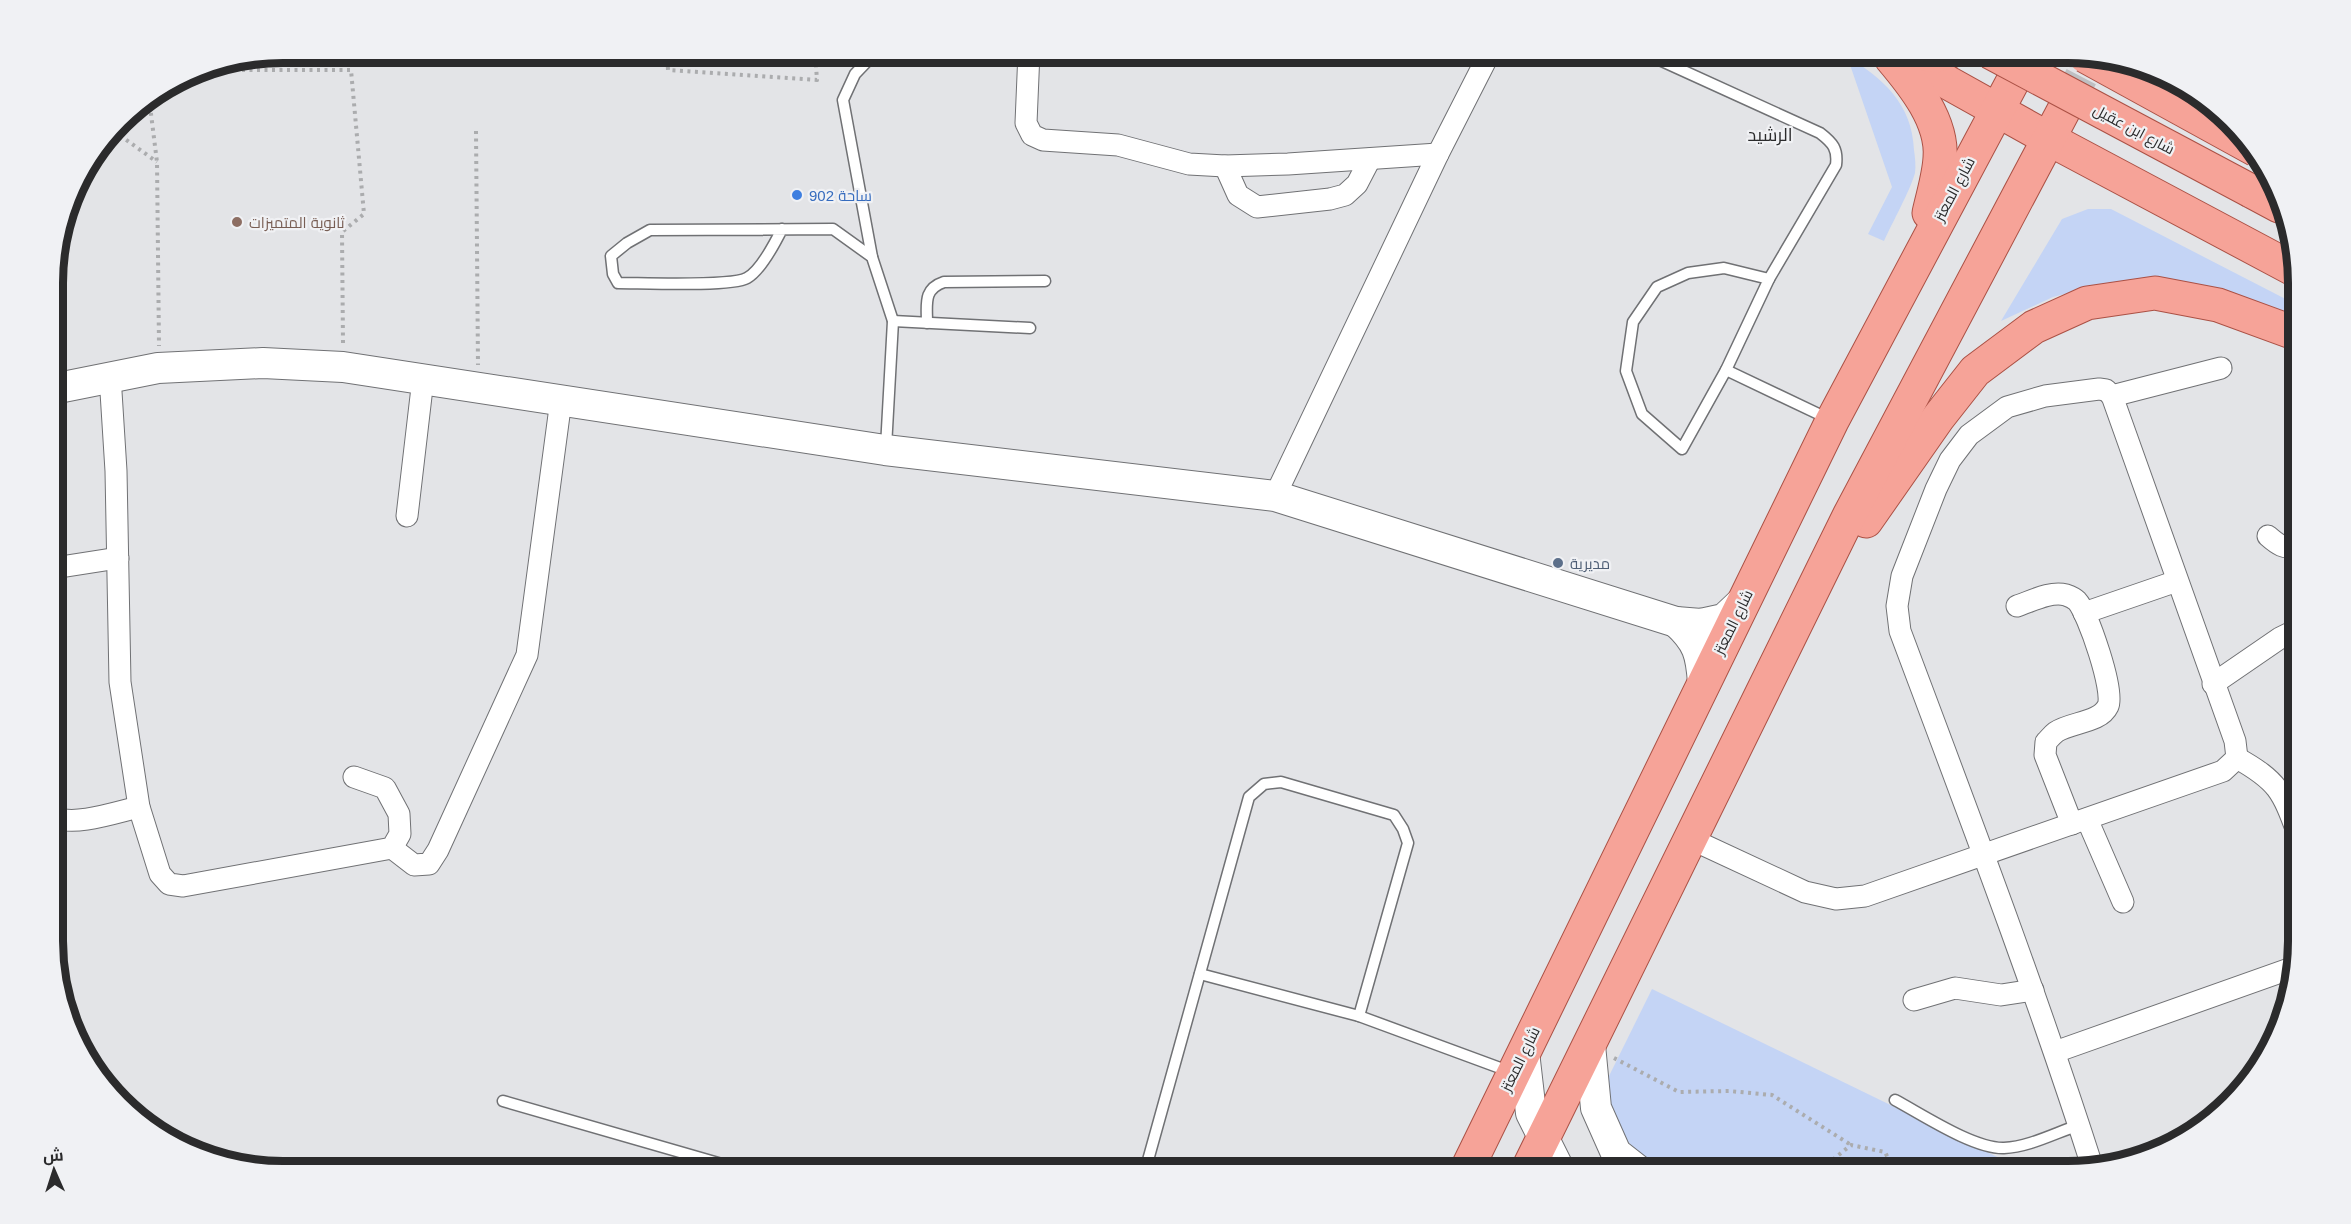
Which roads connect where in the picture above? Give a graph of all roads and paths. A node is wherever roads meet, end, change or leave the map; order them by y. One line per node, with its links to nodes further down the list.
1 (351, 63): 13 (path)
2 (668, 63): 3 (path)
3 (815, 63)
4 (866, 63): 29 (lane)
5 (1029, 63): 25 (street)
6 (1484, 63): 22 (street)
7 (1666, 63): 31 (lane)
8 (1895, 63): 28 (main road)
9 (1913, 63): 17 (main road)
10 (2011, 63): 26 (main road, شارع ابن عقيل, bridge)
11 (2103, 66): 20 (main road, bridge)
12 (226, 70): 13 (path)
13 (351, 70): 37 (path)
14 (2014, 79): 17 (main road, شارع المعتز)
15 (2066, 106): 21 (main road)
16 (151, 107): 24 (path)
17 (1996, 110): 21 (main road); 28 (main road, شارع المعتز)
18 (476, 131): 44 (path)
19 (120, 135): 24 (path)
20 (2234, 138)
21 (2049, 139): 30 (main road); 59 (main road)
22 (1438, 154): 23 (street); 49 (street)
23 (1370, 159): 25 (street); 25 (street)
24 (157, 162): 38 (path)
25 (1225, 166)
26 (2265, 198)
27 (782, 229): 27 (lane); 29 (lane)
28 (1920, 253): 47 (main road, شارع المعتز)
29 (872, 257): 33 (lane)
30 (2288, 266)
31 (1769, 279): 40 (lane); 40 (lane)
32 (1045, 281): 34 (lane)
33 (893, 321): 34 (lane); 48 (lane)
34 (927, 323): 35 (lane)
35 (1030, 328)
36 (2288, 331): 59 (main road)
37 (343, 367): 38 (street); 42 (street)
38 (158, 368): 41 (street)
39 (2221, 368): 45 (street)
40 (1726, 370): 47 (lane)
41 (110, 376): 43 (street); 53 (street)
42 (423, 379): 44 (street); 50 (street)
43 (63, 387)
44 (478, 388): 46 (street)
45 (2112, 396): 55 (street); 72 (street)
46 (561, 400): 48 (street); 71 (street)
47 (1832, 421): 56 (main road, شارع المعتز)
48 (885, 450): 49 (street)
49 (1275, 496): 60 (street)
50 (407, 516)
51 (2268, 536): 52 (street)
52 (2288, 547)
53 (118, 558): 54 (street); 66 (street)
54 (63, 567)
55 (2177, 581): 58 (street); 63 (street)
56 (1743, 601): 60 (street); 62 (main road, شارع المعتز)
57 (2017, 606): 58 (street)
58 (2084, 613): 68 (street)
59 (1797, 621): 70 (main road)
60 (1676, 622): 62 (street)
61 (2288, 634): 63 (street)
62 (1703, 683): 81 (main road, شارع المعتز)
63 (2213, 684): 64 (street)
64 (2237, 758): 67 (street); 68 (street)
65 (354, 777): 71 (street)
66 (139, 807): 69 (street); 71 (street)
67 (2288, 808)
68 (2080, 822): 72 (street); 73 (street)
69 (63, 823)
70 (1691, 839): 72 (street); 79 (main road)
71 (392, 848)
72 (1984, 856): 76 (street)
73 (2123, 902)
74 (2286, 971): 80 (street)
75 (1200, 974): 78 (lane); 78 (lane); 89 (lane)
76 (2033, 990): 77 (street); 80 (street)
77 (1914, 1000)
78 (1359, 1016): 81 (lane)
79 (1590, 1045): 85 (main road); 86 (path); 93 (street)
80 (2055, 1052): 84 (street)
81 (1519, 1062): 85 (street); 90 (main road, شارع المعتز)
82 (1895, 1100): 84 (lane)
83 (503, 1101): 88 (lane)
84 (2079, 1125): 87 (street)
85 (1543, 1139): 91 (main road); 92 (street)
86 (1851, 1145): 94 (path); 95 (path)
87 (2090, 1160)
88 (711, 1161)
89 (1148, 1161)
90 (1471, 1161)
91 (1532, 1161)
92 (1555, 1161)
93 (1626, 1161)
94 (1831, 1161)
95 (1889, 1161)

